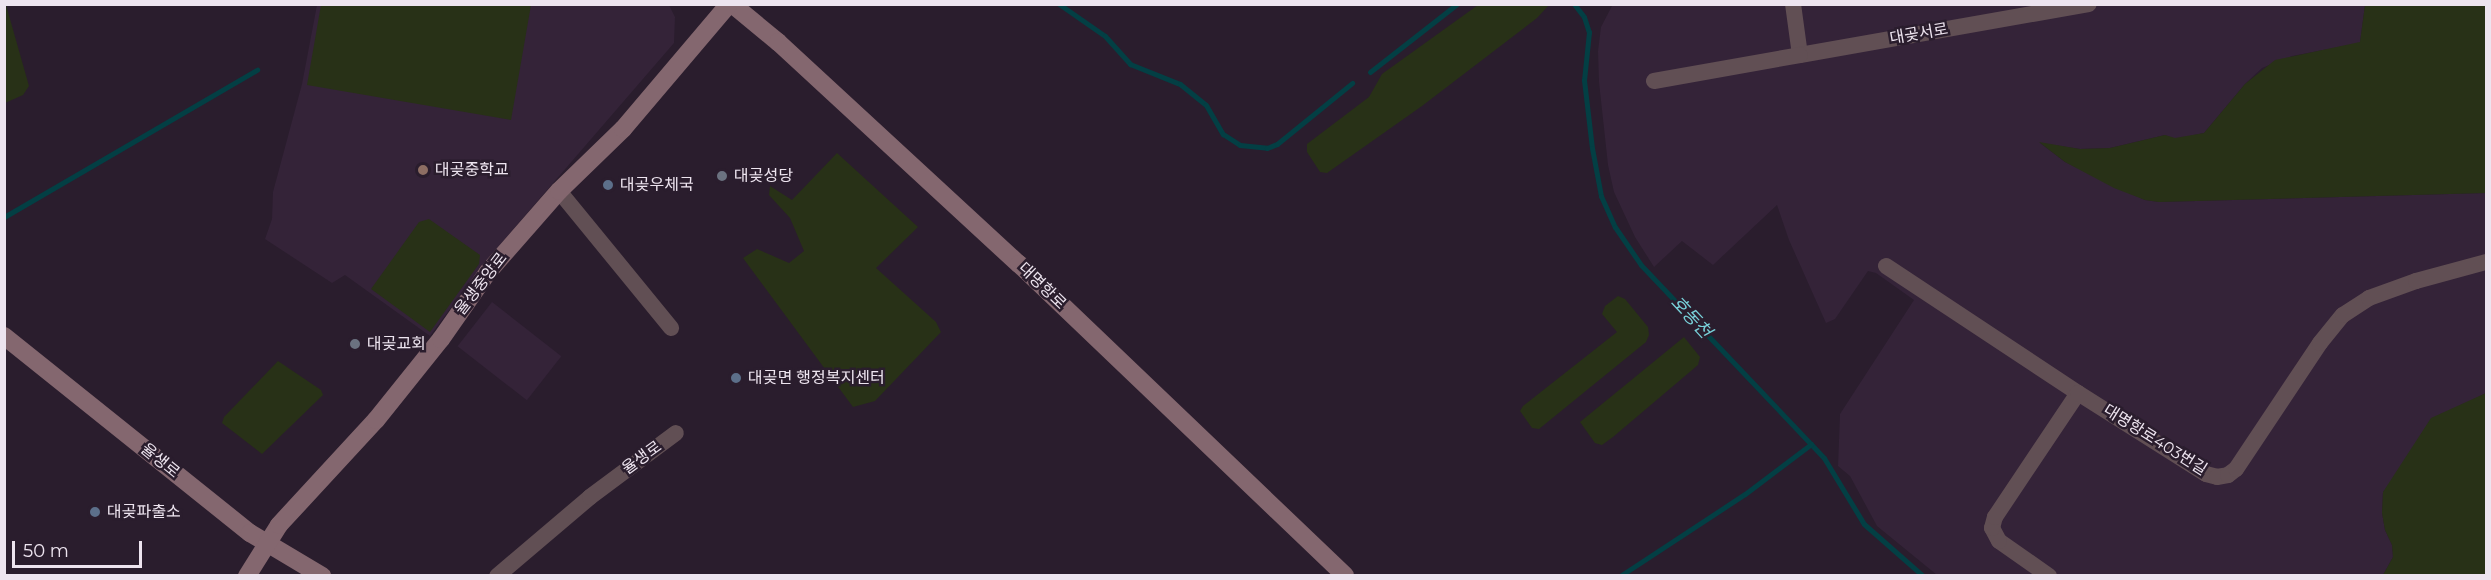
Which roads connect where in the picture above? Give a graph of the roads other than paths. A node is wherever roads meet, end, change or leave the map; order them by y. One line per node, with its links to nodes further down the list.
1 (730, 4): 6 (street, 율생중앙로); 17 (street, 대명항로)
2 (1793, 4): 4 (street)
3 (2089, 4): 4 (street, 대곶서로)
4 (1800, 55): 5 (street, 대곶서로)
5 (1654, 81)
6 (559, 191): 9 (street); 13 (street, 율생중앙로)
7 (2487, 262): 11 (street, 대명항로403번길)
8 (1886, 266): 11 (street)
9 (671, 328)
10 (4, 336): 13 (street, 율생로)
11 (2078, 393): 18 (street)
12 (676, 433): 16 (street, 율생로)
13 (267, 544): 14 (street, 율생중앙로); 15 (street, 율생로)
14 (247, 576)
15 (322, 576)
16 (498, 576)
17 (1345, 576)
18 (2049, 576)

